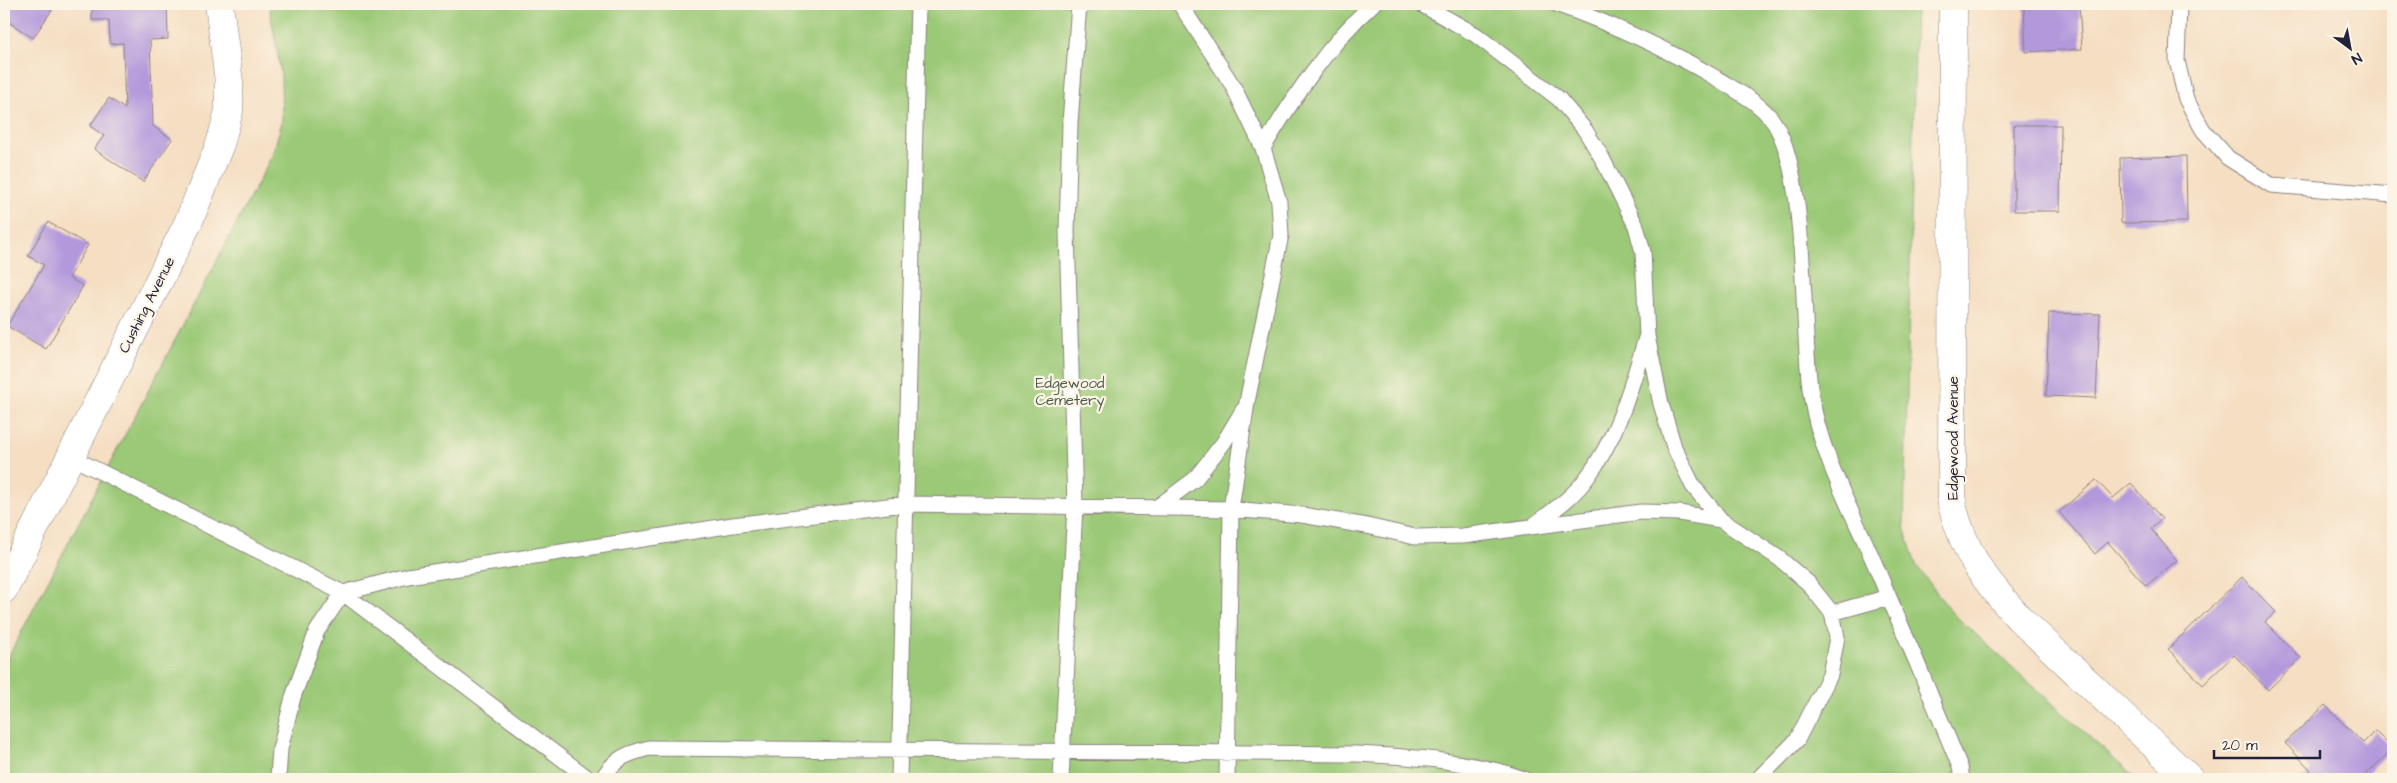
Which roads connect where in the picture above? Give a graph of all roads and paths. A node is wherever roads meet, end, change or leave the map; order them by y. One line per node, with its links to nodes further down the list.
1 (219, 4): 14 (street, Cushing Avenue)
2 (918, 4): 15 (lane)
3 (1079, 4): 16 (lane)
4 (1180, 4): 10 (lane)
5 (1373, 4): 10 (lane)
6 (1421, 4): 12 (lane)
7 (1556, 4): 23 (lane)
8 (1953, 4): 37 (street, Edgewood Avenue)
9 (2179, 4): 11 (lane)
10 (1263, 148): 13 (lane)
11 (2393, 195)
12 (1647, 336): 19 (lane); 20 (lane)
13 (1247, 402): 17 (lane); 18 (lane)
14 (71, 457): 21 (street, Cushing Avenue); 22 (lane)
15 (904, 504): 16 (lane); 22 (lane); 25 (lane)
16 (1075, 506): 17 (lane); 26 (lane)
17 (1156, 508): 18 (lane)
18 (1231, 510): 20 (lane); 27 (lane)
19 (1721, 520): 20 (lane); 24 (lane)
20 (1531, 527)
21 (4, 589)
22 (342, 593): 28 (lane); 29 (lane)
23 (1889, 597): 24 (lane); 36 (lane)
24 (1832, 613): 35 (lane)
25 (900, 750): 26 (lane); 30 (lane); 31 (lane)
26 (1062, 752): 27 (lane); 32 (lane)
27 (1228, 753): 33 (lane); 34 (lane)
28 (278, 779)
29 (589, 779)
30 (602, 779)
31 (899, 779)
32 (1061, 779)
33 (1227, 779)
34 (1524, 779)
35 (1758, 779)
36 (1962, 779)
37 (2190, 779)

